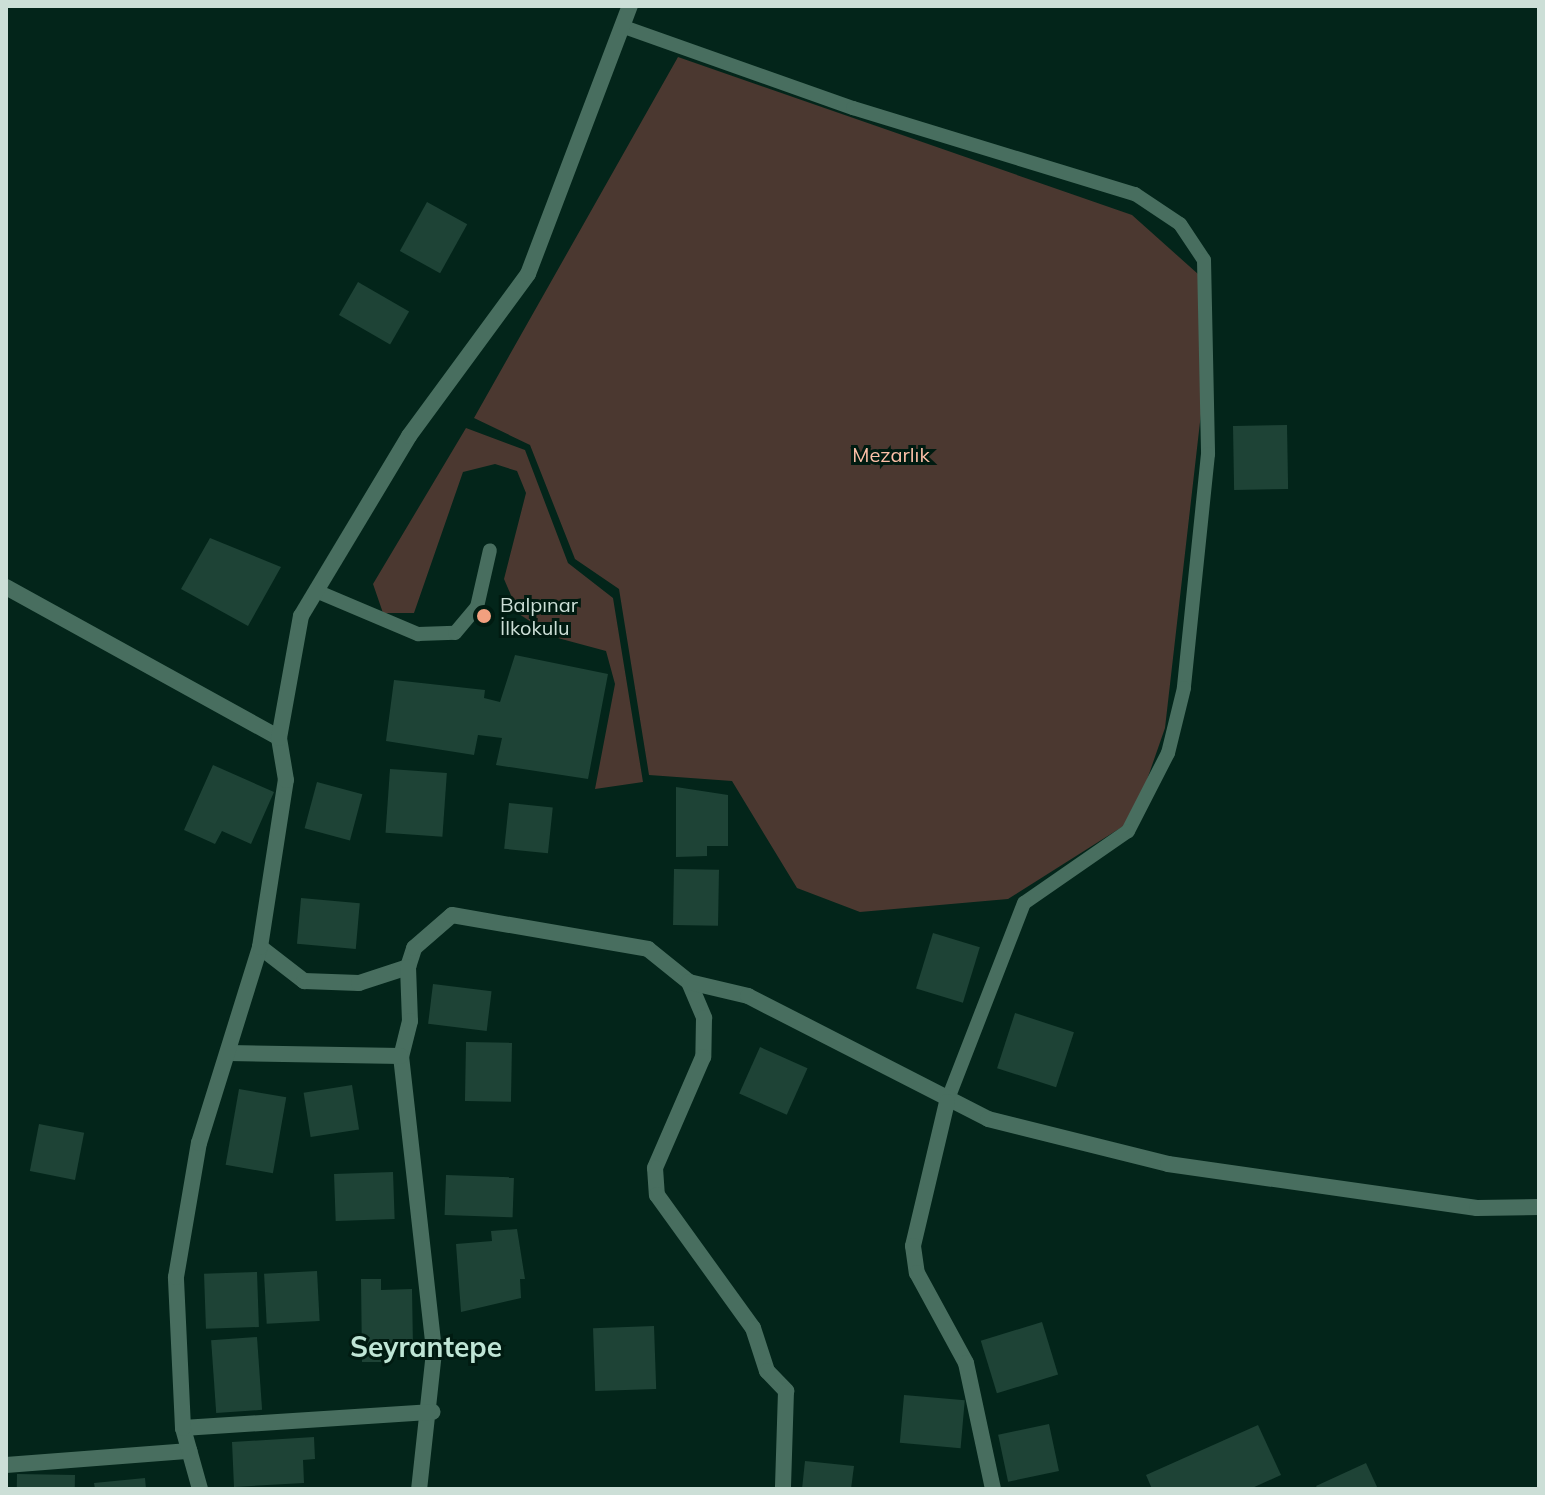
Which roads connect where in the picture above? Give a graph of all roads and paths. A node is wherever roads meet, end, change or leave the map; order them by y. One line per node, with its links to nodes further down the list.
1 (630, 6): 2 (street)
2 (624, 27): 5 (street); 12 (lane)
3 (490, 550): 5 (lane)
4 (6, 587): 6 (street)
5 (316, 591): 6 (street)
6 (279, 738): 7 (street)
7 (260, 947): 8 (street); 10 (street)
8 (408, 967): 9 (street); 11 (street)
9 (689, 982): 12 (street); 20 (street)
10 (229, 1053): 11 (street); 15 (street)
11 (401, 1056): 14 (street)
12 (947, 1102): 13 (street); 21 (street)
13 (1539, 1207)
14 (432, 1412): 15 (street); 19 (street)
15 (183, 1428): 16 (street)
16 (189, 1451): 17 (street); 18 (street)
17 (6, 1465)
18 (200, 1489)
19 (419, 1489)
20 (783, 1489)
21 (993, 1489)

